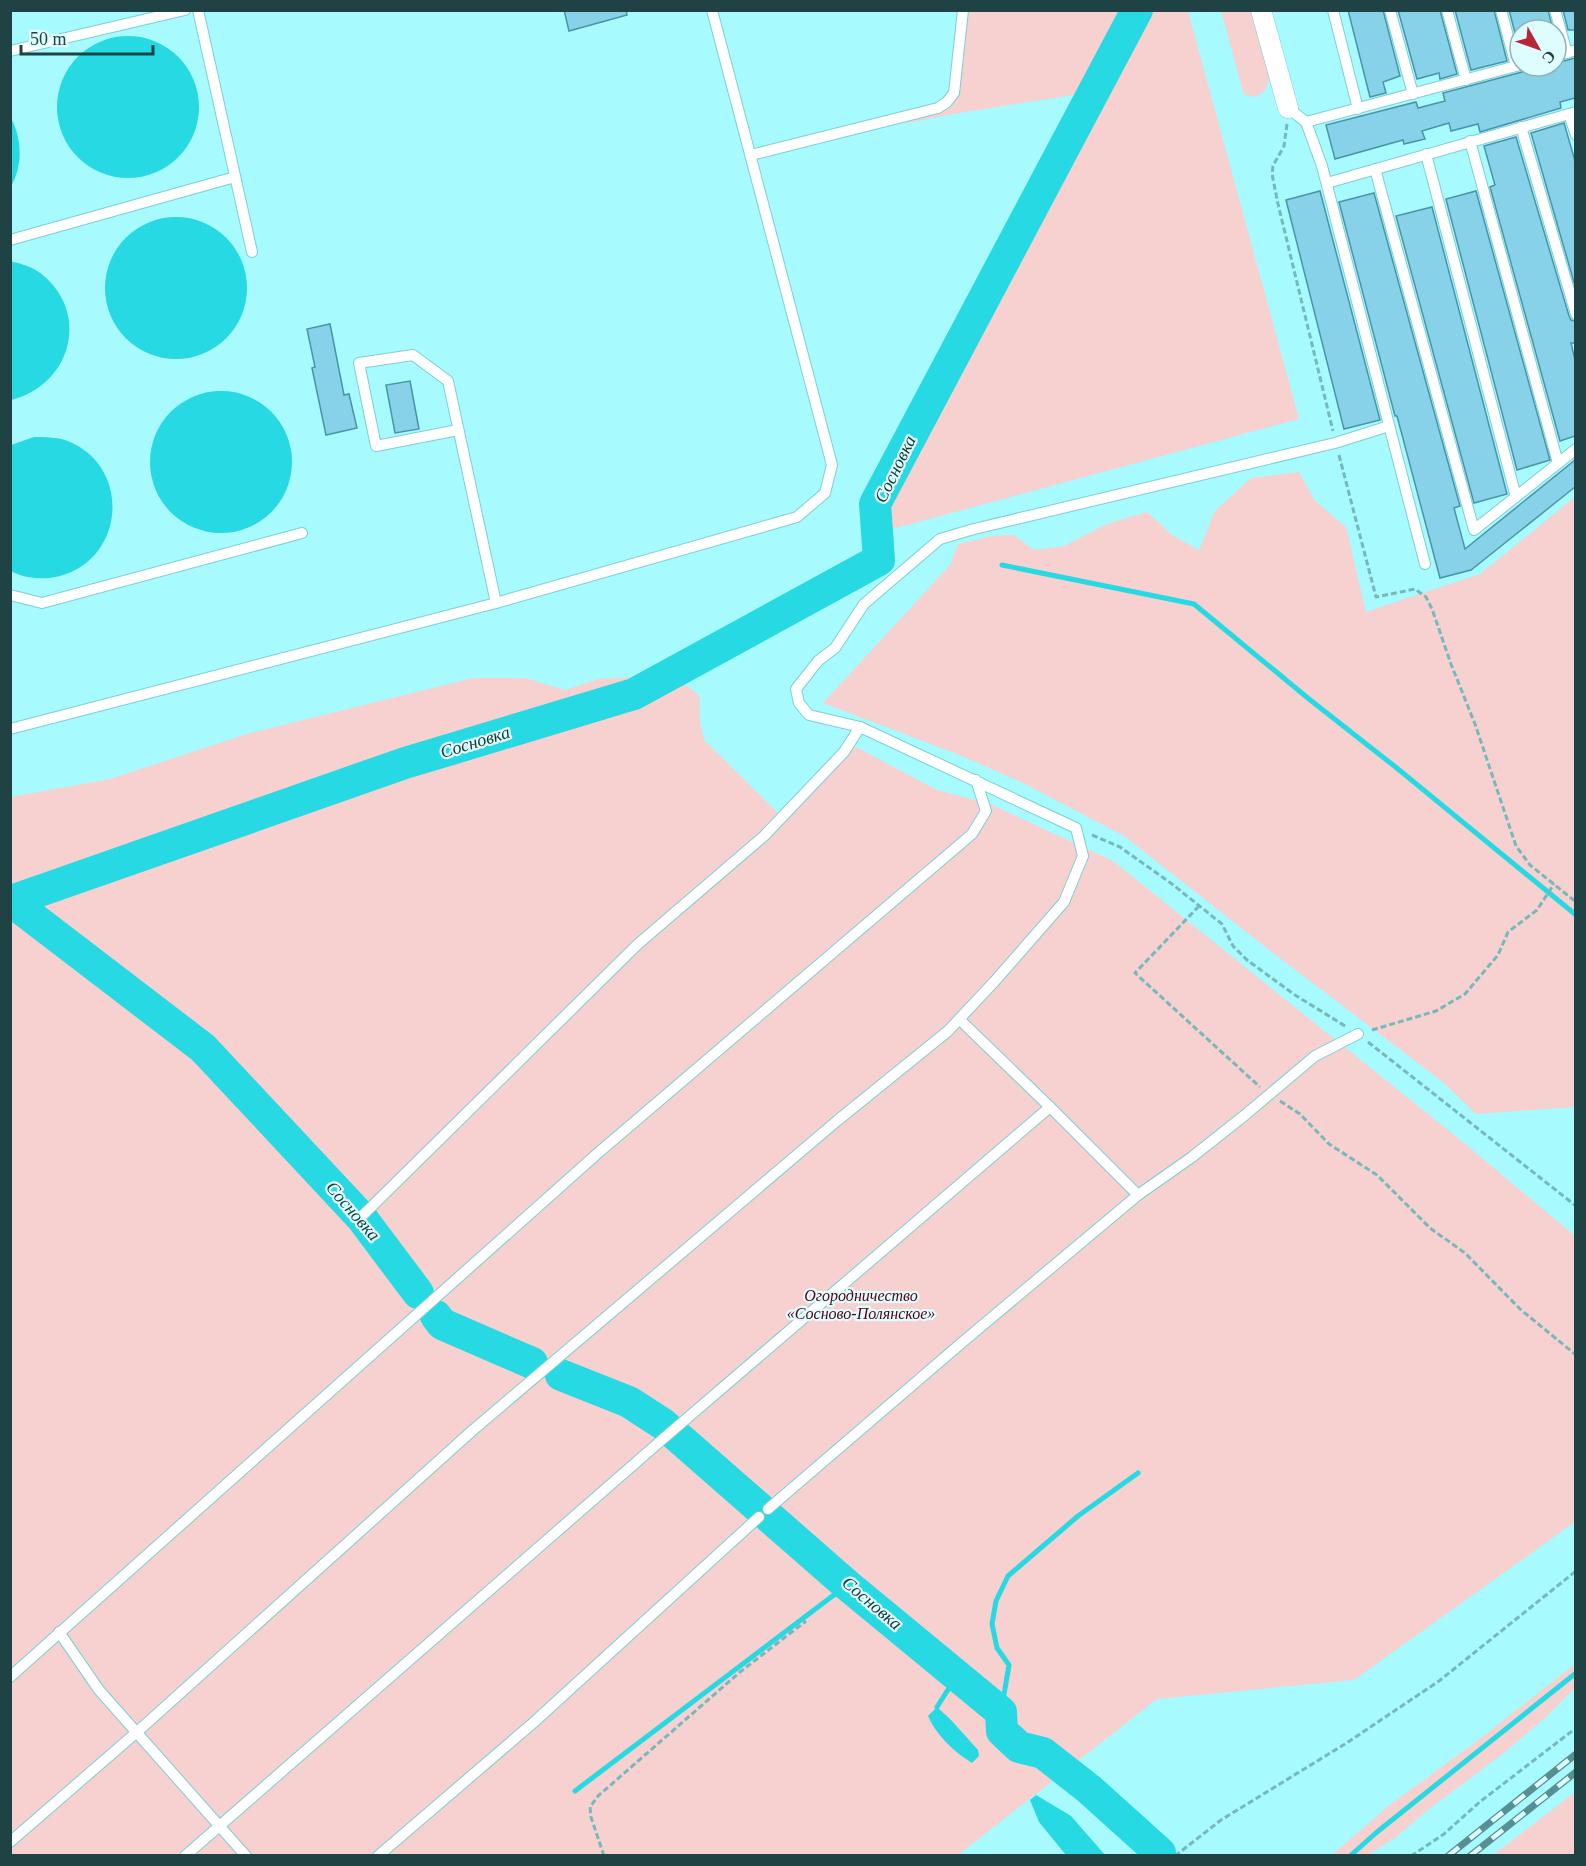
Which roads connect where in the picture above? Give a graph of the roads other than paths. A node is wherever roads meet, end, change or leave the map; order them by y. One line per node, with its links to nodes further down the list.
1 (185, 10): 11 (lane)
2 (198, 10): 25 (lane)
3 (712, 10): 23 (lane)
4 (963, 10): 23 (lane)
5 (1262, 10): 15 (street)
6 (1332, 10): 16 (lane)
7 (1390, 10): 14 (lane)
8 (1447, 10): 13 (lane)
9 (1501, 10): 10 (lane)
10 (1508, 33)
11 (10, 51)
12 (1508, 69): 13 (lane)
13 (1466, 80): 14 (lane)
14 (1413, 94): 16 (lane)
15 (1288, 108): 18 (lane)
16 (1358, 109): 18 (lane)
17 (1572, 113): 19 (lane); 20 (lane)
18 (1306, 123): 26 (lane)
19 (1521, 127): 21 (lane); 29 (lane)
20 (1575, 135)
21 (1470, 141): 22 (lane); 33 (lane)
22 (1426, 154): 24 (lane); 34 (lane)
23 (751, 155): 38 (lane)
24 (1375, 169): 26 (lane); 34 (lane)
25 (235, 177): 27 (lane); 28 (lane)
26 (1327, 183): 30 (lane)
27 (10, 240)
28 (252, 252)
29 (1575, 314)
30 (1389, 426): 36 (lane); 39 (lane)
31 (458, 430): 31 (lane); 38 (lane)
32 (1575, 449): 33 (lane)
33 (1558, 463): 34 (lane)
34 (1516, 497)
35 (302, 533): 37 (lane)
36 (1425, 564)
37 (10, 596)
38 (496, 603): 40 (lane)
39 (860, 727): 41 (lane); 46 (lane)
40 (10, 729)
41 (976, 780): 42 (lane); 49 (lane)
42 (959, 1019): 44 (lane); 51 (lane)
43 (1358, 1034): 45 (lane)
44 (1050, 1107): 45 (lane); 52 (lane)
45 (1138, 1195): 47 (lane)
46 (361, 1217)
47 (768, 1509)
48 (759, 1518): 56 (lane)
49 (59, 1632): 50 (lane); 51 (lane)
50 (10, 1677)
51 (137, 1732): 52 (lane); 53 (lane)
52 (219, 1826): 54 (lane); 55 (lane)
53 (10, 1842)
54 (185, 1856)
55 (246, 1856)
56 (378, 1856)

